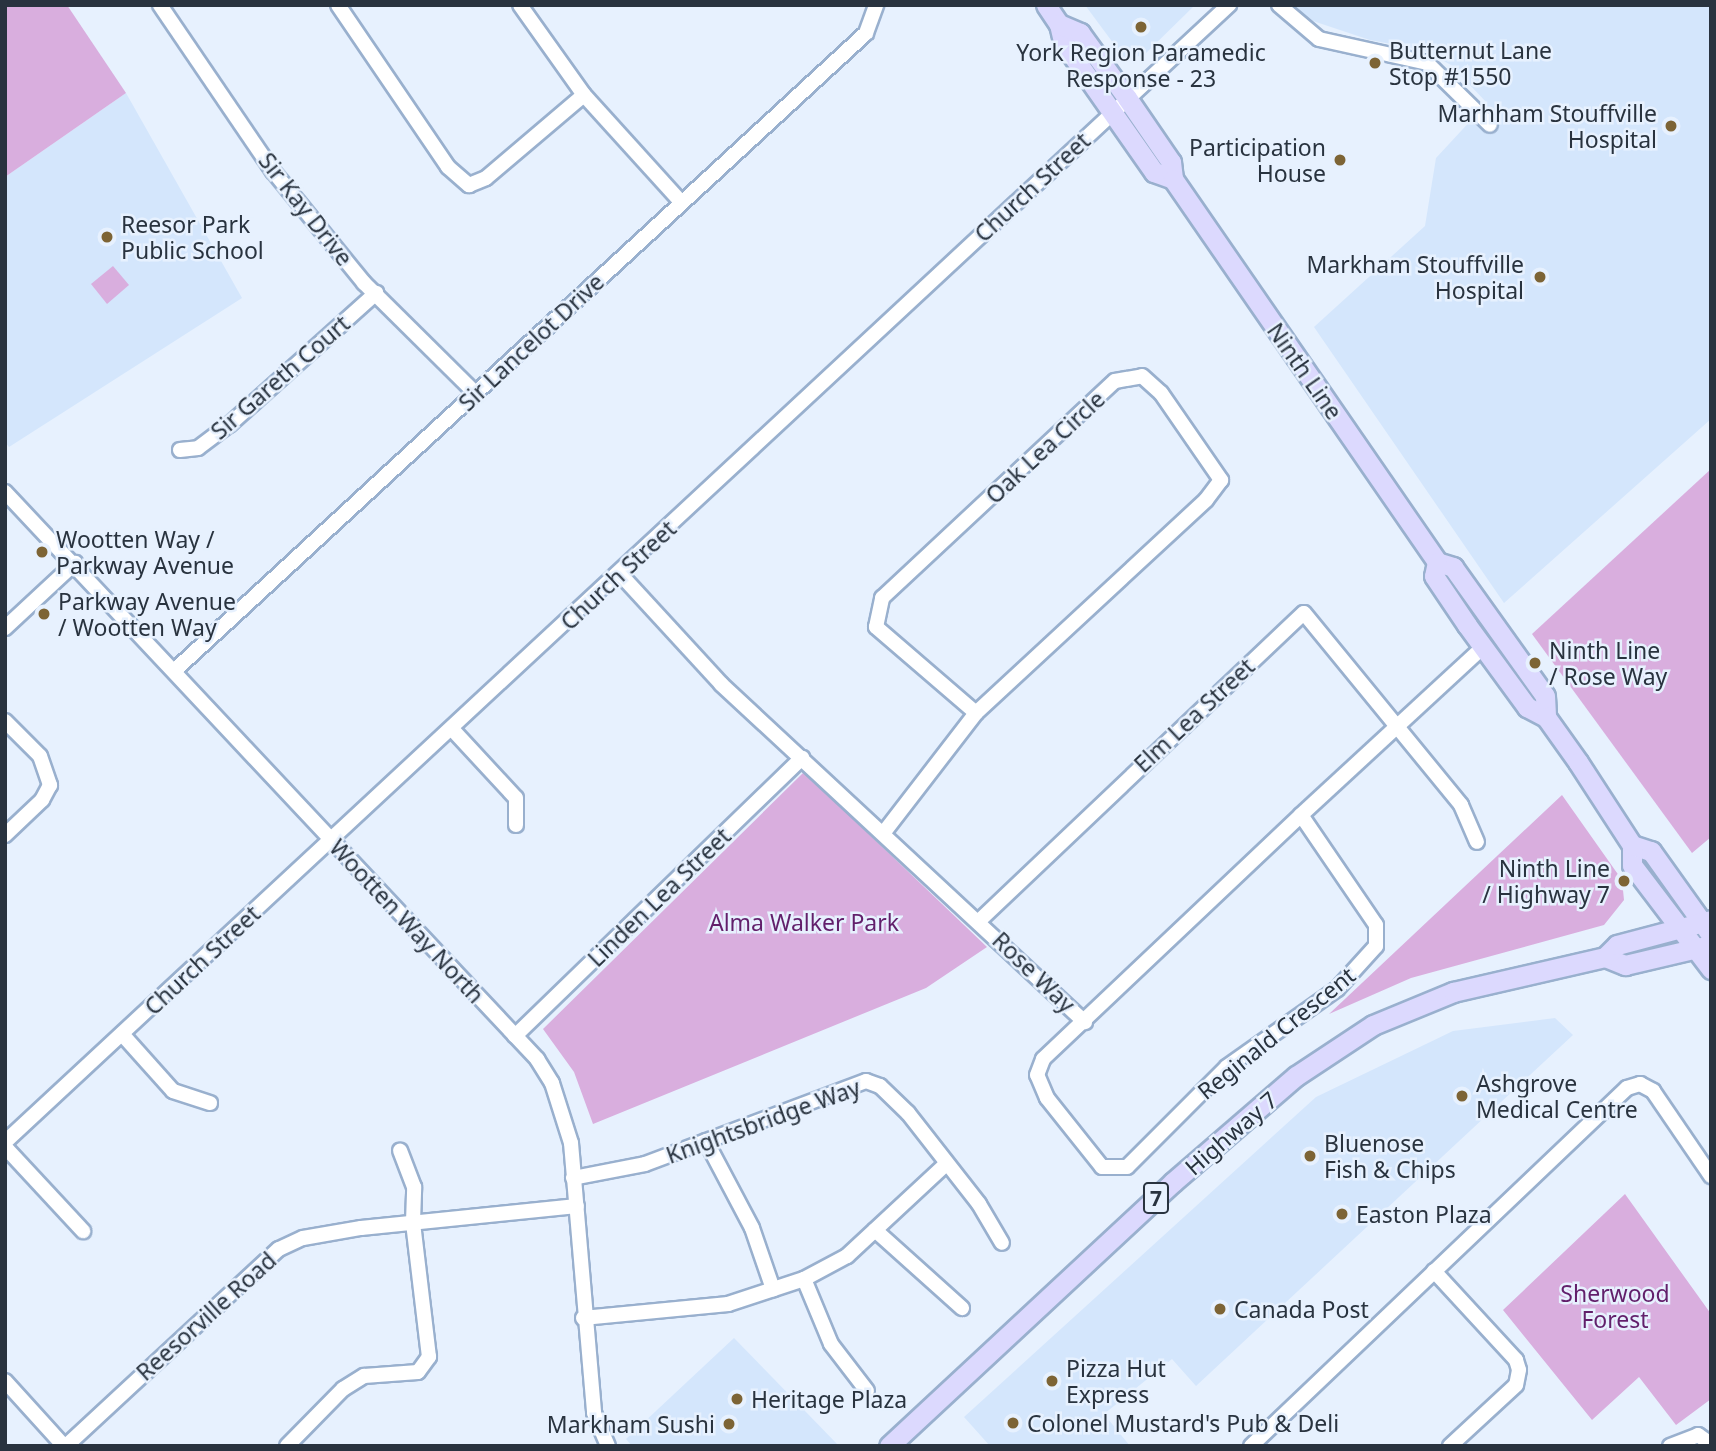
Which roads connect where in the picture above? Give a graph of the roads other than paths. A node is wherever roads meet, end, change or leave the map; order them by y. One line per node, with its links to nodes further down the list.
1 (160, 5): 15 (street, Sir Kay Drive)
2 (338, 5): 9 (street)
3 (520, 5): 9 (street)
4 (876, 5): 14 (street, Sir Lancelot Drive)
5 (1046, 5): 8 (main road, Ninth Line)
6 (1229, 5): 10 (street, Church Street)
7 (1279, 5): 12 (street)
8 (1059, 24): 10 (main road, Ninth Line); 11 (main road, Ninth Line)
9 (584, 95): 14 (street)
10 (1127, 98): 11 (street, Church Street); 13 (main road, Ninth Line)
11 (1112, 112): 13 (main road, Ninth Line); 21 (street, Church Street)
12 (1490, 125)
13 (1173, 179): 19 (main road, Ninth Line)
14 (681, 202): 16 (street, Sir Lancelot Drive)
15 (376, 293): 16 (street, Sir Kay Drive); 17 (street, Sir Gareth Court)
16 (476, 394): 24 (street, Sir Lancelot Drive)
17 (180, 450)
18 (5, 492): 20 (street, Wootten Way North)
19 (1437, 562): 23 (main road, Ninth Line); 26 (main road, Ninth Line)
20 (75, 563): 22 (street); 24 (street, Wootten Way North)
21 (620, 574): 29 (street, Church Street); 30 (street, Rose Way)
22 (5, 628)
23 (1483, 648): 26 (main road, Ninth Line); 28 (street, Rose Way)
24 (174, 671): 35 (street, Wootten Way North)
25 (976, 713): 25 (street, Oak Lea Circle); 33 (street, Oak Lea Circle)
26 (1546, 717): 37 (main road, Ninth Line)
27 (5, 720): 34 (street)
28 (1397, 726): 31 (street, Rose Way); 36 (street); 38 (street, Elm Lea Street)
29 (452, 729): 32 (street); 35 (street, Church Street)
30 (802, 758): 33 (street, Rose Way); 45 (street, Linden Lea Street)
31 (1301, 815): 43 (street, Rose Way); 43 (street, Reginald Crescent)
32 (516, 825)
33 (885, 831): 38 (street, Rose Way)
34 (5, 835)
35 (332, 840): 44 (street, Church Street); 45 (street, Wootten Way North)
36 (1477, 842)
37 (1633, 845): 39 (main road, Ninth Line); 40 (main road, Ninth Line)
38 (980, 920): 43 (street, Rose Way)
39 (1678, 928): 40 (main road, Highway 7 / 7); 41 (main road, Highway 7 / 7)
40 (1706, 934): 41 (main road, Highway 7 / 7); 42 (main road, Ninth Line)
41 (1605, 957): 69 (main road, Highway 7 / 7)
42 (1711, 969)
43 (1086, 1022)
44 (122, 1034): 46 (street); 48 (street, Church Street)
45 (515, 1036): 52 (street, Wootten Way North)
46 (210, 1103)
47 (706, 1141): 50 (street, Knightsbridge Way); 52 (street, Knightsbridge Way); 60 (street)
48 (5, 1144): 56 (street)
49 (400, 1151): 54 (street)
50 (946, 1164): 55 (street); 57 (street, Knightsbridge Way)
51 (1709, 1168): 58 (street)
52 (573, 1178): 53 (street, Wootten Way North)
53 (577, 1206): 54 (street, Reesorville Road); 62 (street, Wootten Way North)
54 (413, 1222): 66 (street, Reesorville Road); 67 (street)
55 (875, 1230): 59 (street); 61 (street)
56 (83, 1231)
57 (1002, 1243)
58 (1434, 1271): 70 (street); 71 (street)
59 (804, 1279): 60 (street); 64 (street)
60 (773, 1289): 62 (street)
61 (962, 1308)
62 (583, 1318): 68 (street, Wootten Way North)
63 (5, 1381): 66 (street)
64 (867, 1391)
65 (1711, 1444): 72 (street)
66 (65, 1446)
67 (287, 1446)
68 (608, 1446)
69 (889, 1446)
70 (1251, 1446)
71 (1450, 1446)
72 (1670, 1446)

